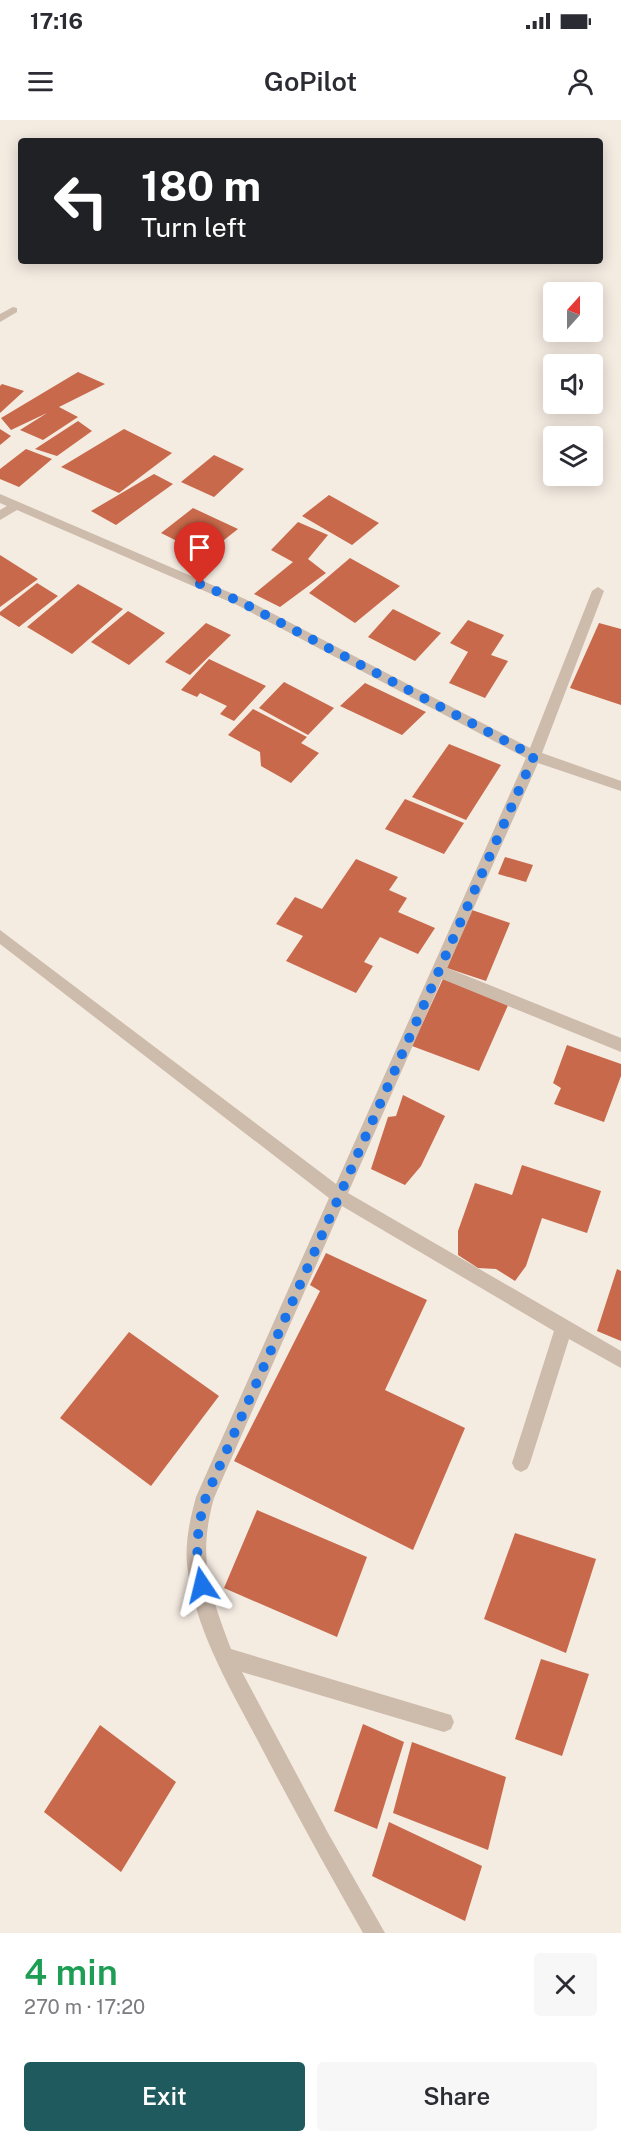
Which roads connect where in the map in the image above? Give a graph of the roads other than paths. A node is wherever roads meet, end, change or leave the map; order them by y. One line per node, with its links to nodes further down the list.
1 (13, 310): 2 (street)
2 (0, 319)
3 (0, 498): 4 (street)
4 (16, 505): 5 (street); 7 (street)
5 (0, 516)
6 (598, 591): 7 (street)
7 (534, 756): 8 (street); 10 (street)
8 (621, 786)
9 (0, 936): 12 (street)
10 (439, 971): 11 (street); 12 (street)
11 (621, 1045)
12 (339, 1196): 13 (street); 16 (street)
13 (564, 1327): 14 (street); 15 (street)
14 (621, 1360)
15 (521, 1463)
16 (224, 1656): 17 (street); 18 (street)
17 (444, 1722)
18 (375, 1933)

